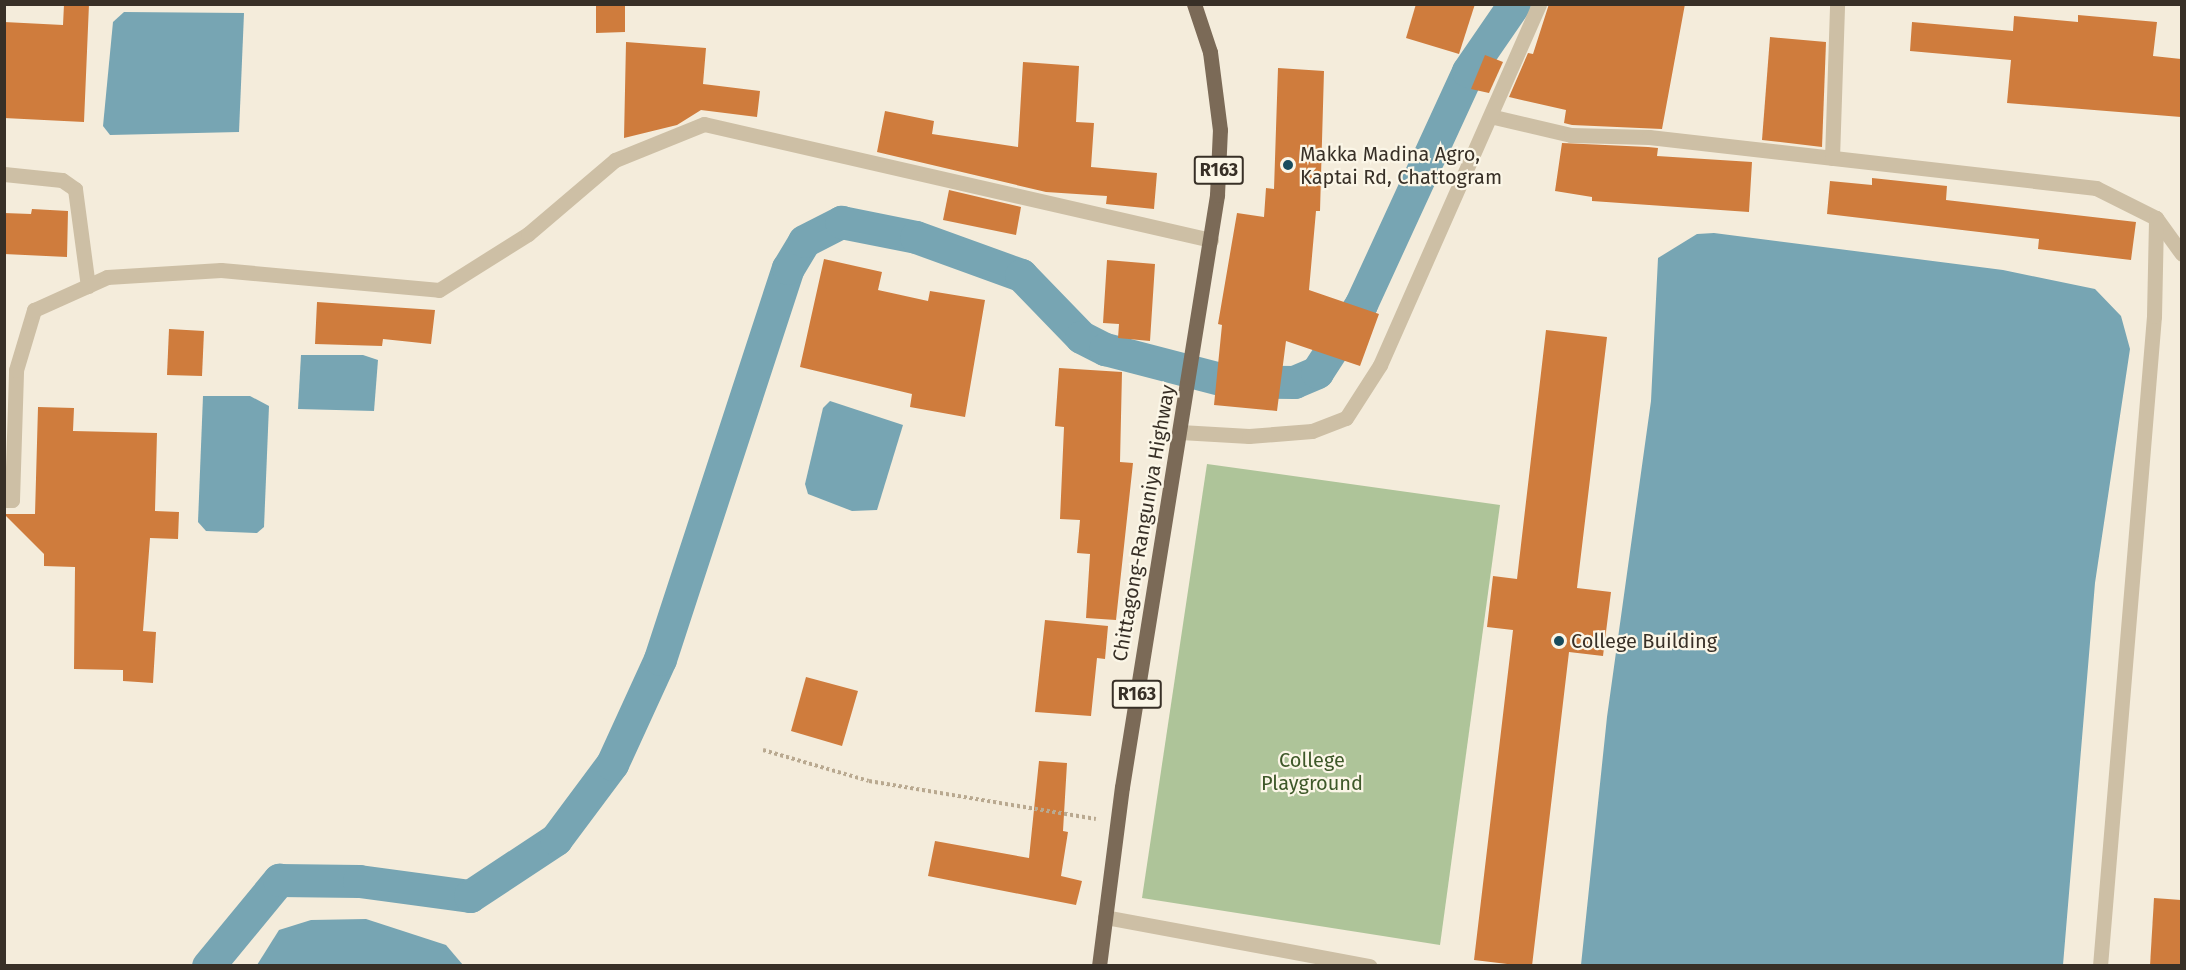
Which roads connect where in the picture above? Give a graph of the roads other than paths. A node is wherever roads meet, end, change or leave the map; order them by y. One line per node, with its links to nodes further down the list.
1 (1194, 4): 8 (main road, R163)
2 (1539, 4): 4 (street)
3 (1837, 4): 5 (street)
4 (1494, 117): 5 (street); 11 (street)
5 (1832, 158): 7 (street)
6 (4, 174): 10 (street)
7 (2156, 218): 9 (street); 16 (street)
8 (1211, 240): 10 (street); 11 (main road, Chittagong-Ranguniya Highway / R163)
9 (2181, 254)
10 (88, 286): 12 (street)
11 (1181, 428): 13 (main road, Chittagong-Ranguniya Highway / R163)
12 (4, 501)
13 (1105, 917): 14 (main road, Chittagong-Ranguniya Highway / R163); 15 (street)
14 (1099, 966)
15 (1369, 966)
16 (2100, 966)

